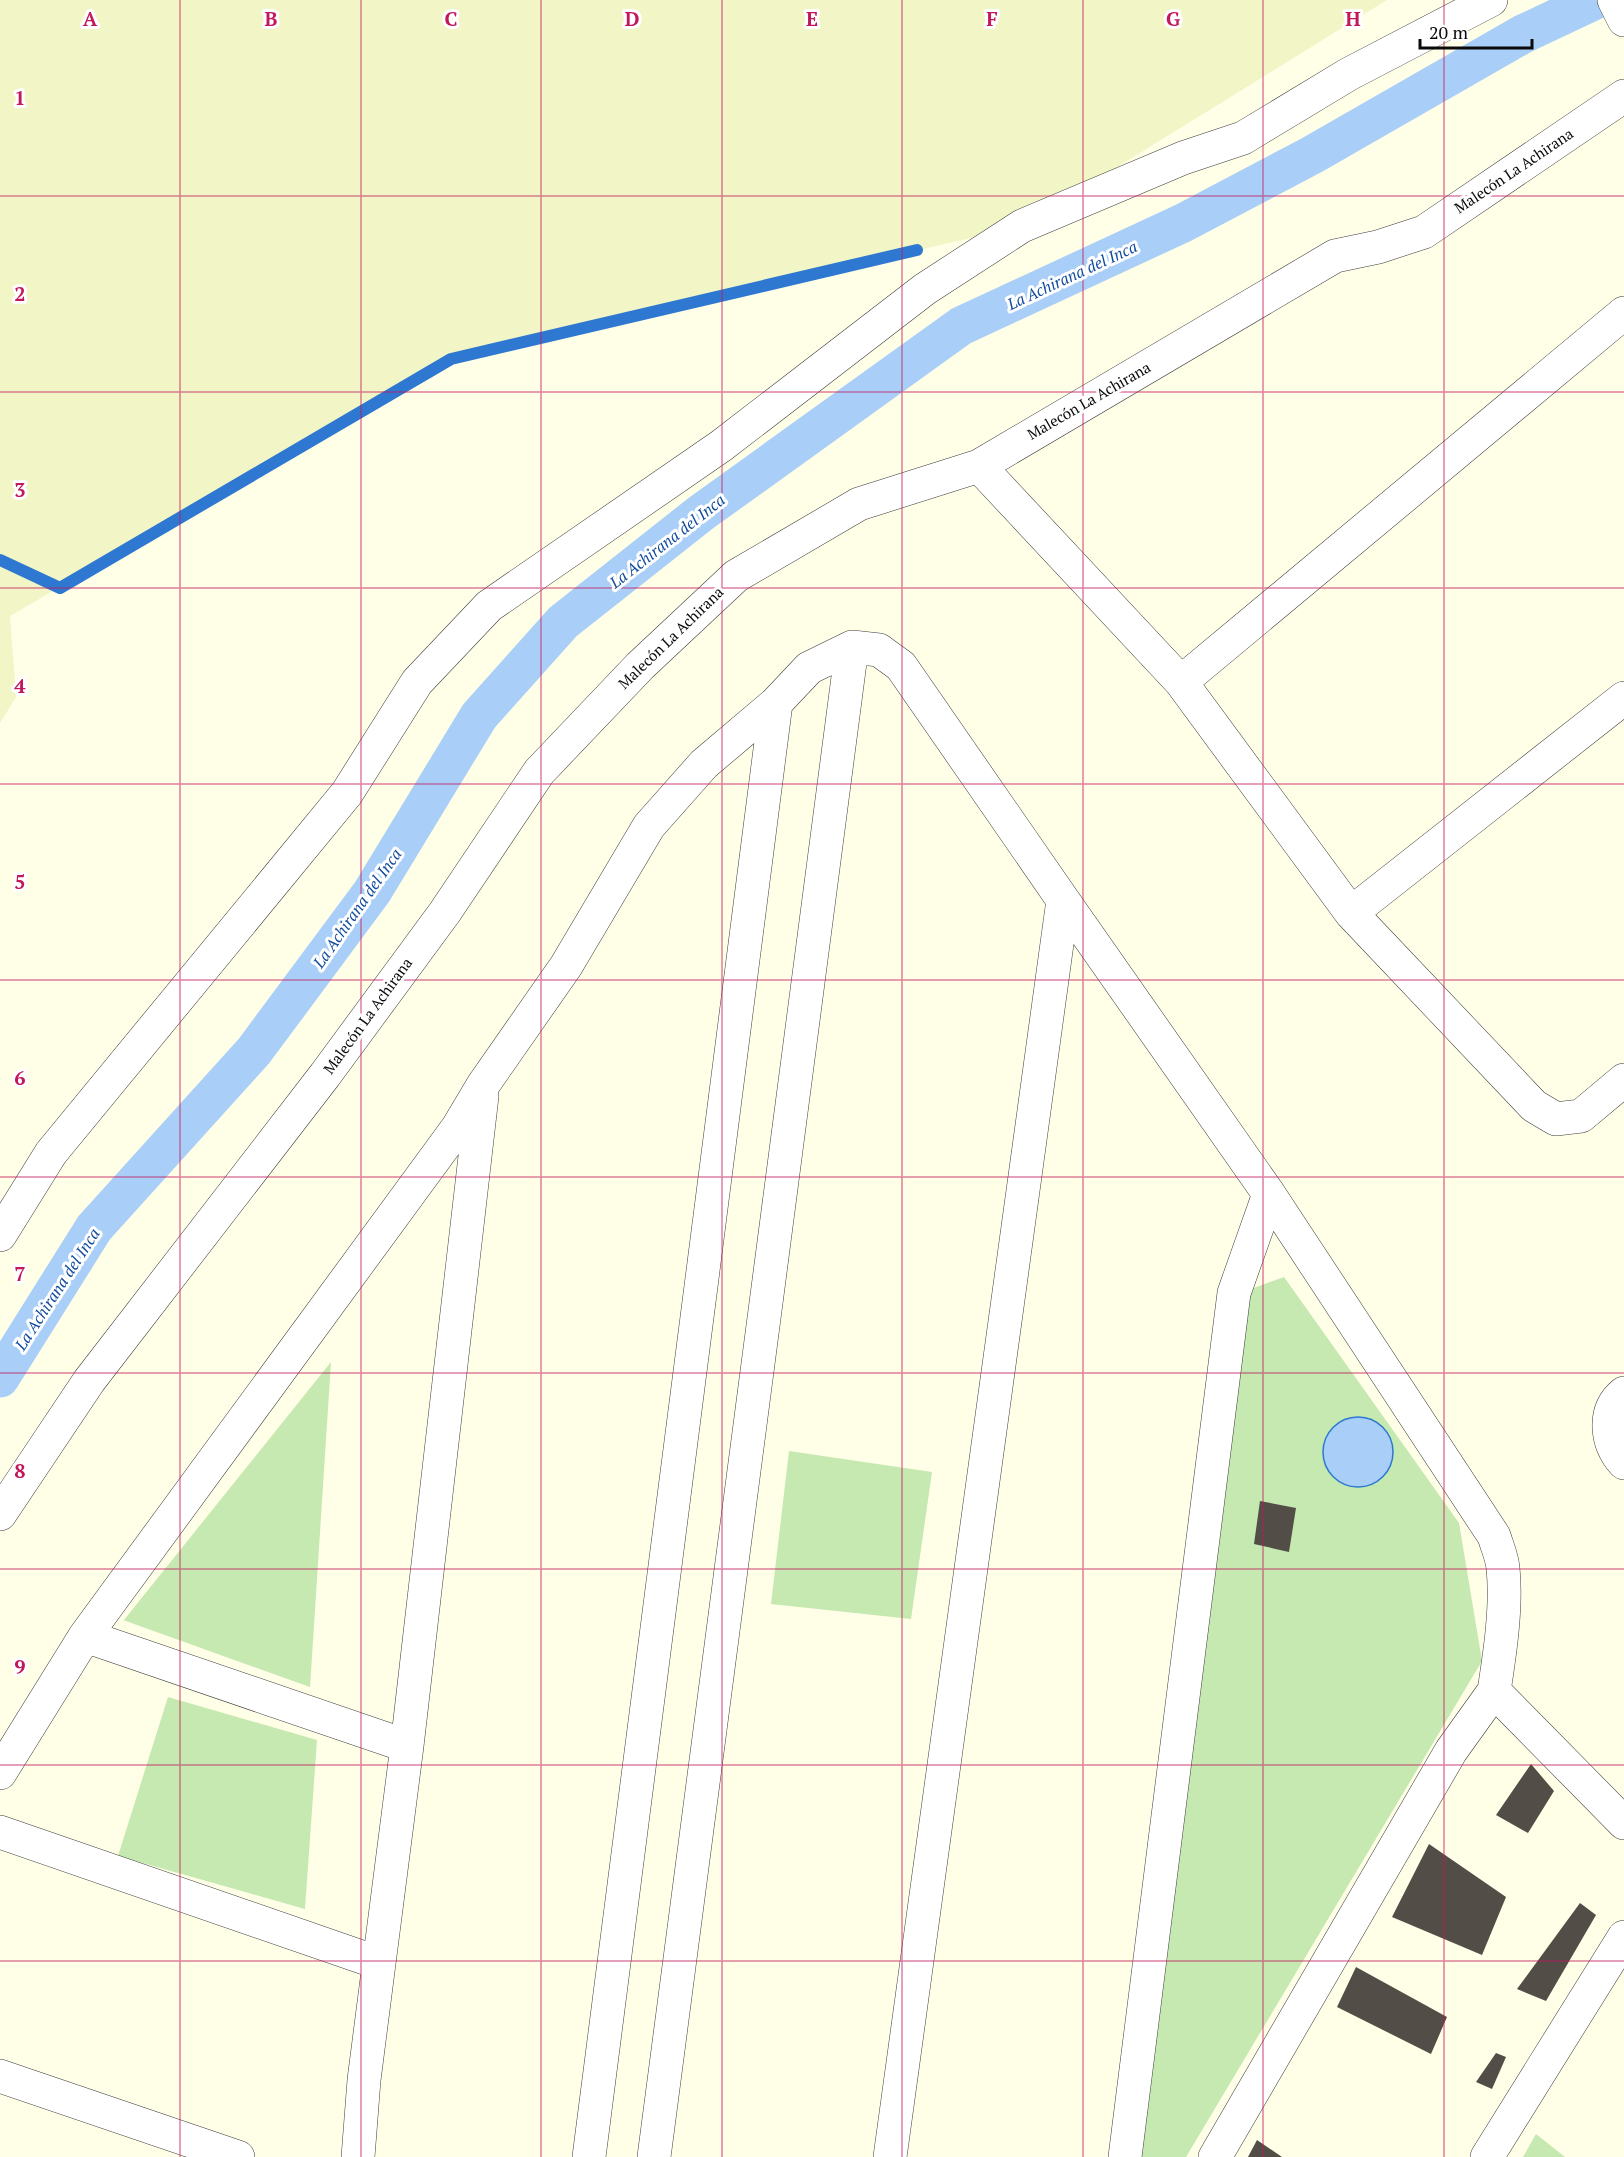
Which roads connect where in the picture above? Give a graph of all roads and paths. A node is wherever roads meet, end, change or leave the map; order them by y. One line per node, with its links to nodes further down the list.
1 (1491, 0): 16 (street)
2 (1614, 0): 3 (street)
3 (1624, 20)
4 (1624, 96): 6 (street, Malecón La Achirana)
5 (1624, 313): 8 (street)
6 (979, 466): 8 (street); 19 (street, Malecón La Achirana)
7 (852, 647): 10 (street); 11 (street); 32 (street)
8 (1181, 682): 12 (street)
9 (1624, 698): 12 (street)
10 (776, 703): 14 (street); 31 (street)
11 (1063, 900): 15 (street); 33 (street)
12 (1351, 913): 13 (street)
13 (1624, 1080)
14 (483, 1086): 20 (street); 22 (street)
15 (1269, 1194): 21 (street); 34 (street)
16 (0, 1235)
17 (1624, 1393): 18 (street)
18 (1624, 1463)
19 (0, 1514)
20 (85, 1636): 22 (street); 23 (street)
21 (1494, 1691): 24 (street); 35 (street)
22 (407, 1746): 27 (street)
23 (0, 1773)
24 (1624, 1823)
25 (0, 1832): 27 (street)
26 (1624, 1936): 36 (street)
27 (379, 1963): 30 (street)
28 (0, 2076): 29 (street)
29 (238, 2157)
30 (358, 2157)
31 (589, 2157)
32 (654, 2157)
33 (890, 2157)
34 (1125, 2157)
35 (1215, 2157)
36 (1487, 2157)

